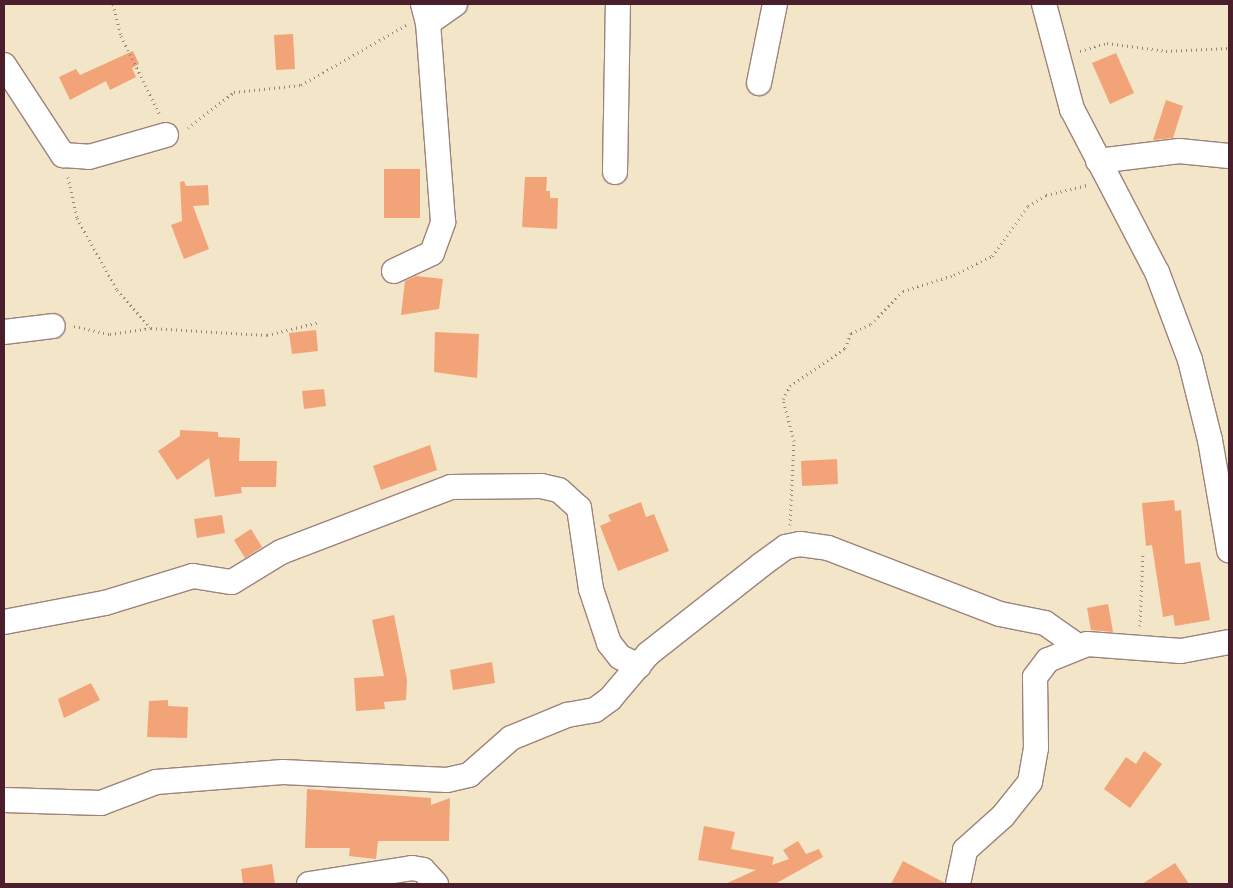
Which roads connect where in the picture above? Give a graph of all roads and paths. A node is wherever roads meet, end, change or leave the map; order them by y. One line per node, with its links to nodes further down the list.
1 (113, 4): 11 (path)
2 (455, 4): 6 (street)
3 (618, 4): 15 (street)
4 (775, 4): 10 (street)
5 (1044, 4): 8 (street)
6 (426, 14): 11 (path); 16 (street)
7 (1229, 48): 8 (path)
8 (1056, 58): 14 (street)
9 (4, 65): 12 (street)
10 (759, 83)
11 (166, 135): 12 (street)
12 (63, 155): 19 (path)
13 (1229, 156): 14 (street)
14 (1103, 169): 21 (street); 22 (path)
15 (615, 172)
16 (394, 271)
17 (319, 322): 19 (path)
18 (53, 326): 19 (path); 20 (street)
19 (151, 328)
20 (4, 332)
21 (1229, 546)
22 (786, 547): 26 (street); 28 (street)
23 (1143, 552): 27 (path)
24 (4, 622): 28 (street)
25 (1229, 642): 27 (street)
26 (1076, 645): 27 (street); 32 (street)
27 (1136, 649)
28 (639, 666): 29 (street)
29 (4, 800)
30 (309, 884): 31 (street)
31 (436, 884)
32 (958, 884)

